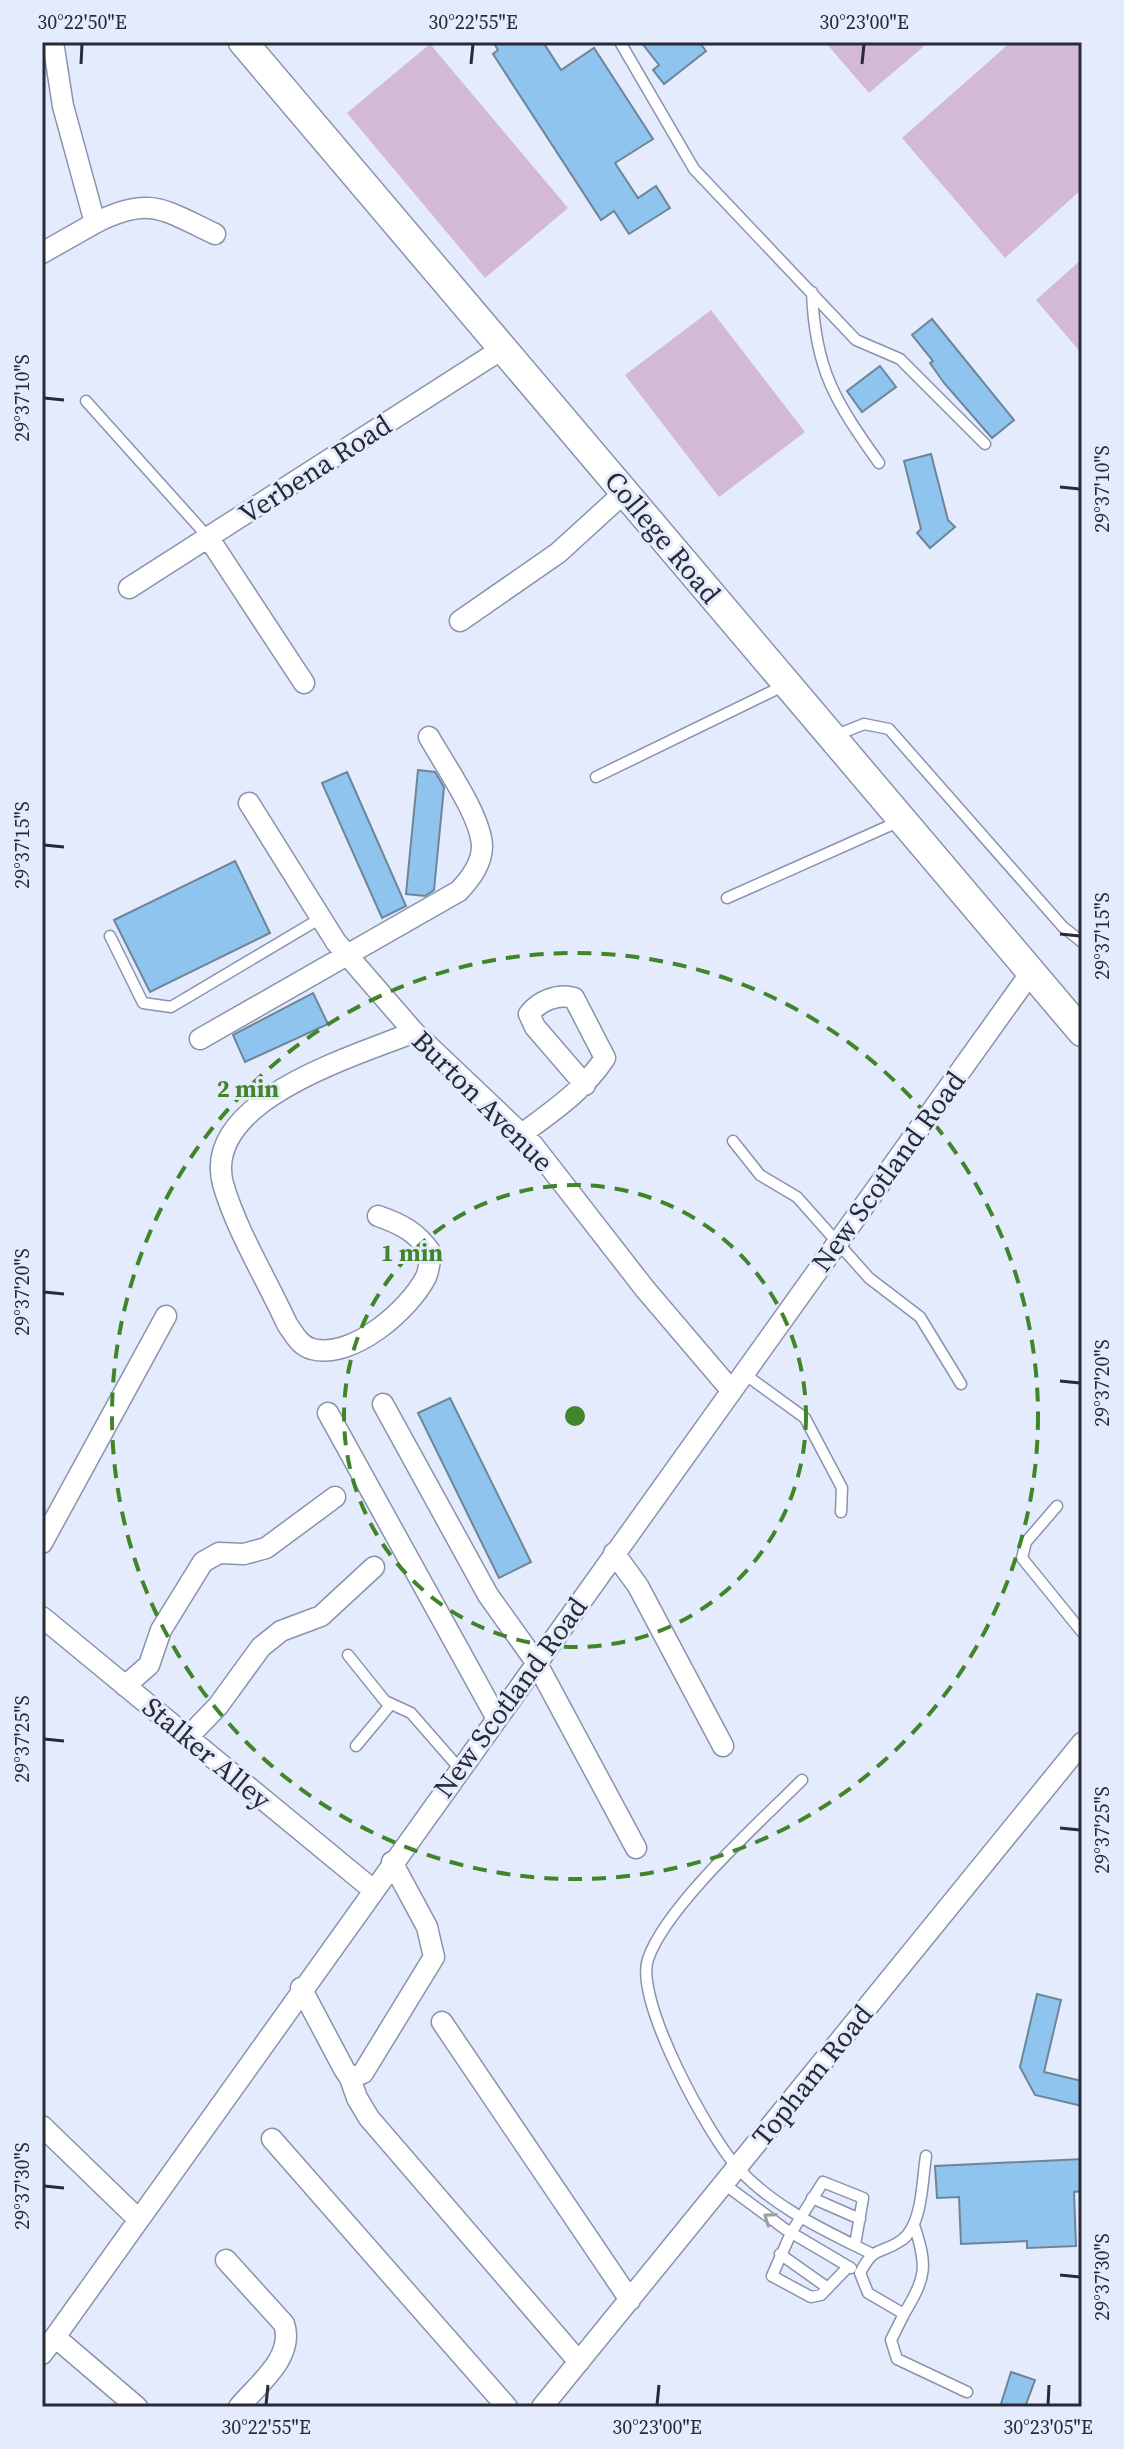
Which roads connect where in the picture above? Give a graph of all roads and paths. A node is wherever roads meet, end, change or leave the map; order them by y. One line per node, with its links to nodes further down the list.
1 (53, 42): 4 (street)
2 (243, 42): 8 (street, College Road)
3 (620, 42): 7 (lane)
4 (95, 223): 5 (street); 6 (street)
5 (215, 234)
6 (42, 253)
7 (812, 292): 10 (lane); 11 (lane)
8 (502, 349): 12 (street, College Road); 13 (street, Verbena Road)
9 (86, 401): 13 (lane)
10 (985, 444)
11 (879, 463)
12 (626, 491): 15 (street); 17 (street, College Road)
13 (208, 537): 14 (street, Verbena Road); 16 (street)
14 (129, 588)
15 (460, 621)
16 (304, 683)
17 (786, 684): 18 (street, College Road); 20 (lane)
18 (832, 736): 22 (street, College Road); 26 (lane)
19 (429, 737): 27 (street)
20 (596, 777)
21 (249, 803): 24 (street, Burton Avenue)
22 (903, 819): 23 (lane); 28 (street, College Road)
23 (727, 898)
24 (321, 918): 25 (lane); 27 (street, Burton Avenue)
25 (110, 936)
26 (1082, 942)
27 (348, 954): 29 (street, Burton Avenue); 31 (street)
28 (1032, 971): 30 (street, College Road); 36 (street, New Scotland Road)
29 (414, 1032): 33 (street, Burton Avenue); 35 (street)
30 (1082, 1032)
31 (200, 1039)
32 (585, 1085): 33 (street)
33 (522, 1134): 40 (street, Burton Avenue)
34 (733, 1141): 36 (lane)
35 (378, 1216)
36 (838, 1241): 38 (street, New Scotland Road); 39 (lane)
37 (166, 1316): 46 (street)
38 (743, 1373): 40 (street, New Scotland Road); 45 (lane)
39 (961, 1384)
40 (731, 1390): 47 (street, New Scotland Road)
41 (383, 1404): 52 (street)
42 (328, 1413): 55 (street)
43 (335, 1497): 53 (street)
44 (1057, 1506): 50 (lane)
45 (841, 1512)
46 (42, 1543)
47 (614, 1553): 52 (street, New Scotland Road); 59 (street)
48 (374, 1567): 56 (street)
49 (42, 1617): 53 (street, Stalker Alley)
50 (1082, 1632)
51 (348, 1655): 54 (lane)
52 (536, 1662): 55 (street, New Scotland Road); 62 (street)
53 (125, 1686): 56 (street, Stalker Alley)
54 (391, 1704): 58 (lane); 60 (lane)
55 (496, 1717): 60 (street, New Scotland Road)
56 (188, 1737): 64 (street, Stalker Alley)
57 (1082, 1743): 71 (street, Topham Road)
58 (356, 1746)
59 (723, 1746)
60 (459, 1768): 63 (street, New Scotland Road)
61 (802, 1780): 71 (lane)
62 (636, 1848)
63 (392, 1862): 64 (street, New Scotland Road); 67 (street)
64 (372, 1889): 65 (street, New Scotland Road)
65 (301, 1988): 67 (street); 74 (street, New Scotland Road)
66 (442, 2022): 86 (street)
67 (350, 2078): 89 (street)
68 (42, 2126): 74 (street)
69 (272, 2139): 93 (street)
70 (926, 2156): 77 (lane)
71 (737, 2168): 72 (street, Topham Road); 75 (lane)
72 (724, 2184): 78 (lane, one-way to 72); 86 (street, Topham Road)
73 (812, 2198): 75 (lane); 76 (lane); 76 (lane)
74 (137, 2218): 88 (street, New Scotland Road)
75 (802, 2218): 78 (lane); 79 (lane)
76 (860, 2219): 79 (lane)
77 (914, 2225): 80 (lane); 87 (lane)
78 (791, 2233): 81 (lane); 83 (lane)
79 (855, 2245): 80 (lane)
80 (870, 2253): 84 (lane)
81 (780, 2254): 85 (lane); 85 (lane)
82 (226, 2260): 92 (street)
83 (848, 2267): 84 (lane); 85 (lane)
84 (860, 2273): 87 (lane)
85 (828, 2288)
86 (630, 2300): 89 (street, Topham Road)
87 (904, 2314): 90 (lane)
88 (48, 2346): 91 (street, New Scotland Road)
89 (579, 2362): 94 (street, Topham Road)
90 (967, 2392)
91 (137, 2407)
92 (239, 2407)
93 (507, 2407)
94 (542, 2407)

